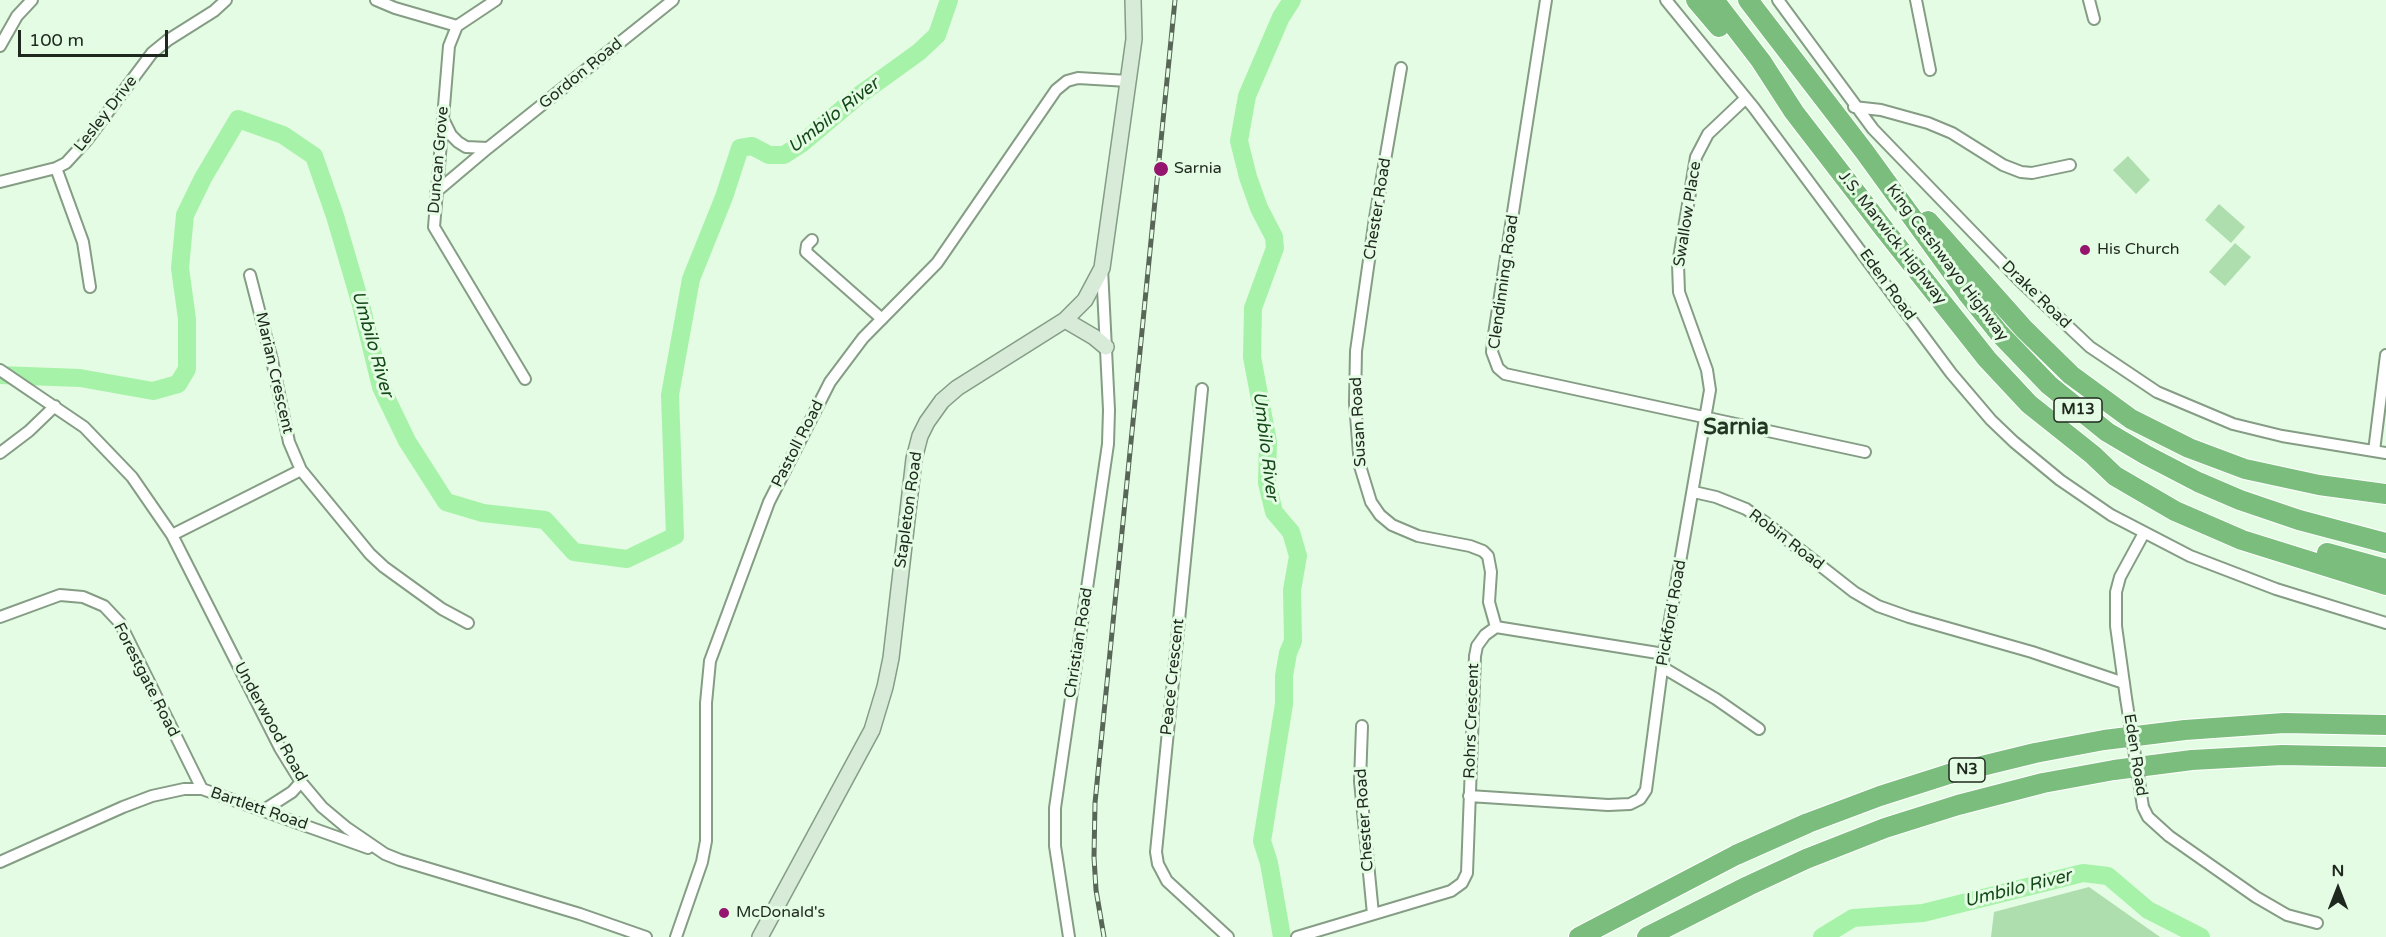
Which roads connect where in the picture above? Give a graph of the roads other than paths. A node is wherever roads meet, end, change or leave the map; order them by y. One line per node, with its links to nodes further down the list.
1 (32, 0): 17 (street)
2 (226, 0): 28 (street, Lesley Drive)
3 (376, 0): 16 (street)
4 (496, 0): 16 (street)
5 (673, 0): 25 (street, Gordon Road)
6 (1133, 0): 20 (main road, Stapleton Road)
7 (1546, 0): 44 (street, Clendinning Road)
8 (1666, 0): 21 (street, Eden Road)
9 (1696, 0): 23 (highway)
10 (1714, 0): 23 (highway, J.S. Marwick Highway / M13)
11 (1748, 0): 26 (highway, J.S. Marwick Highway / M13)
12 (1778, 0): 22 (street, Drake Road)
13 (1916, 0): 19 (street)
14 (2089, 0): 15 (street)
15 (2094, 19)
16 (457, 26): 24 (street, Duncan Grove)
17 (0, 46)
18 (1401, 68): 38 (street, Chester Road)
19 (1930, 70)
20 (1128, 81): 32 (main road, Stapleton Road); 35 (street, Pastoll Road)
21 (1746, 98): 44 (street, Swallow Place); 53 (street, Eden Road)
22 (1854, 107): 27 (street); 45 (street, Drake Road)
23 (1794, 112): 49 (highway, J.S. Marwick Highway / M13)
24 (442, 116): 25 (street); 30 (street, Duncan Grove)
25 (488, 148): 30 (street, Gordon Road)
26 (1864, 151): 52 (highway); 55 (highway, King Cetshwayo Highway / M13)
27 (2070, 165)
28 (56, 168): 29 (street, Lesley Drive); 34 (street)
29 (0, 182)
30 (436, 192): 41 (street, Duncan Grove)
31 (812, 240): 35 (street)
32 (1102, 268): 36 (main road, Stapleton Road); 37 (street, Christian Road)
33 (250, 276): 50 (street, Marian Crescent)
34 (90, 287)
35 (882, 319): 81 (street, Pastoll Road)
36 (1065, 320): 37 (main road); 78 (main road, Stapleton Road)
37 (1106, 347): 82 (street, Christian Road)
38 (1356, 351): 61 (street, Susan Road)
39 (2386, 355): 45 (street)
40 (0, 370): 43 (street, Underwood Road)
41 (525, 379)
42 (1202, 389): 83 (street, Peace Crescent)
43 (55, 406): 47 (street); 54 (street, Underwood Road)
44 (1707, 416): 46 (street, Clendinning Road); 51 (street, Pickford Road)
45 (2374, 451): 48 (street, Drake Road)
46 (1865, 452)
47 (0, 453)
48 (2386, 453)
49 (2093, 455): 56 (highway, M13); 57 (highway)
50 (301, 470): 54 (street); 59 (street, Marian Crescent)
51 (1694, 492): 62 (street, Pickford Road); 64 (street, Robin Road)
52 (2386, 494)
53 (2144, 533): 60 (street, Eden Road); 64 (street, Eden Road)
54 (172, 535): 69 (street, Underwood Road)
55 (2386, 543)
56 (2386, 569)
57 (2386, 585)
58 (0, 617): 70 (street, Forestgate Road)
59 (468, 623)
60 (2386, 623)
61 (1496, 627): 62 (street); 71 (street, Rohrs Crescent)
62 (1664, 654): 63 (street, Pickford Road)
63 (1662, 667): 67 (street); 72 (street, Pickford Road)
64 (2124, 683): 77 (street, Eden Road, bridge)
65 (2386, 725): 84 (highway, N3)
66 (1362, 726): 76 (street, Chester Road)
67 (1759, 729)
68 (2386, 757): 85 (highway, N3)
69 (301, 782): 73 (street); 74 (street, Underwood Road)
70 (202, 789): 73 (street, Bartlett Road); 75 (street, Bartlett Road)
71 (1469, 796): 72 (street, Rohrs Crescent); 76 (street)
72 (1630, 804)
73 (264, 810): 74 (street, Bartlett Road)
74 (385, 854): 80 (street, Underwood Road)
75 (0, 862)
76 (1373, 914): 79 (street)
77 (2317, 923)
78 (761, 936)
79 (1301, 936)
80 (646, 937)
81 (676, 937)
82 (1069, 937)
83 (1228, 937)
84 (1579, 937)
85 (1647, 937)

